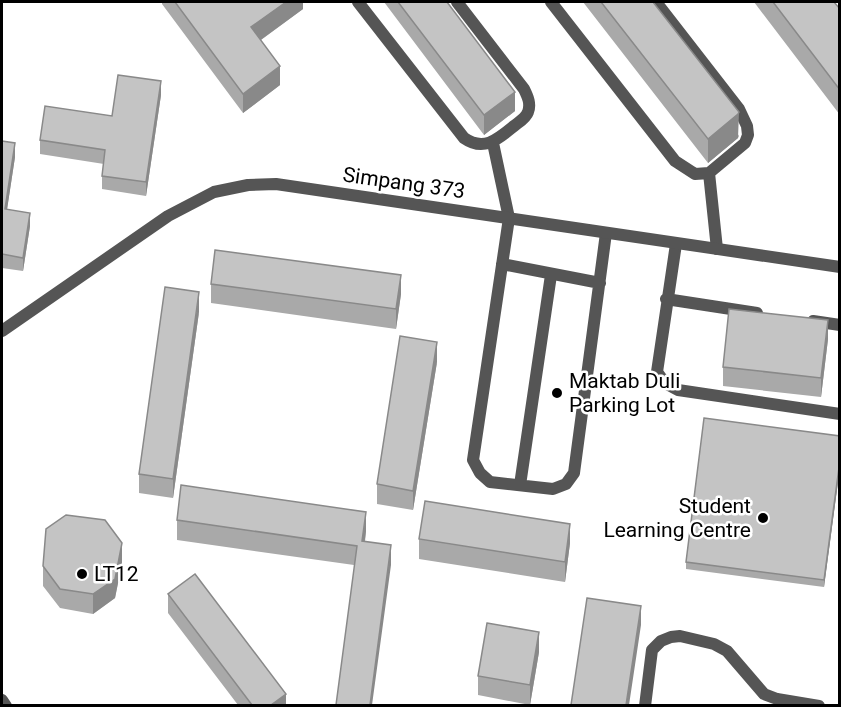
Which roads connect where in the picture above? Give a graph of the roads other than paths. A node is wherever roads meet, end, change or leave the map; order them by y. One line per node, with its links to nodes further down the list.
1 (358, 2): 5 (street)
2 (457, 2): 5 (street)
3 (551, 2): 6 (street)
4 (656, 2): 6 (street)
5 (492, 143): 7 (street)
6 (709, 173): 10 (street)
7 (509, 218): 8 (street, Simpang 373); 11 (street); 19 (street, Simpang 373)
8 (606, 233): 9 (street, Simpang 373); 14 (street)
9 (676, 244): 10 (street, Simpang 373); 15 (street)
10 (717, 249): 12 (street, Simpang 373)
11 (502, 264): 13 (street); 21 (street)
12 (840, 267)
13 (551, 275): 14 (street); 21 (street)
14 (600, 283): 21 (street)
15 (666, 299): 16 (street); 20 (street)
16 (770, 315)
17 (805, 320): 18 (street)
18 (840, 325)
19 (2, 331)
20 (840, 414)
21 (520, 485)
22 (2, 700): 23 (street)
23 (6, 705)
24 (645, 705): 25 (street)
25 (819, 705)

